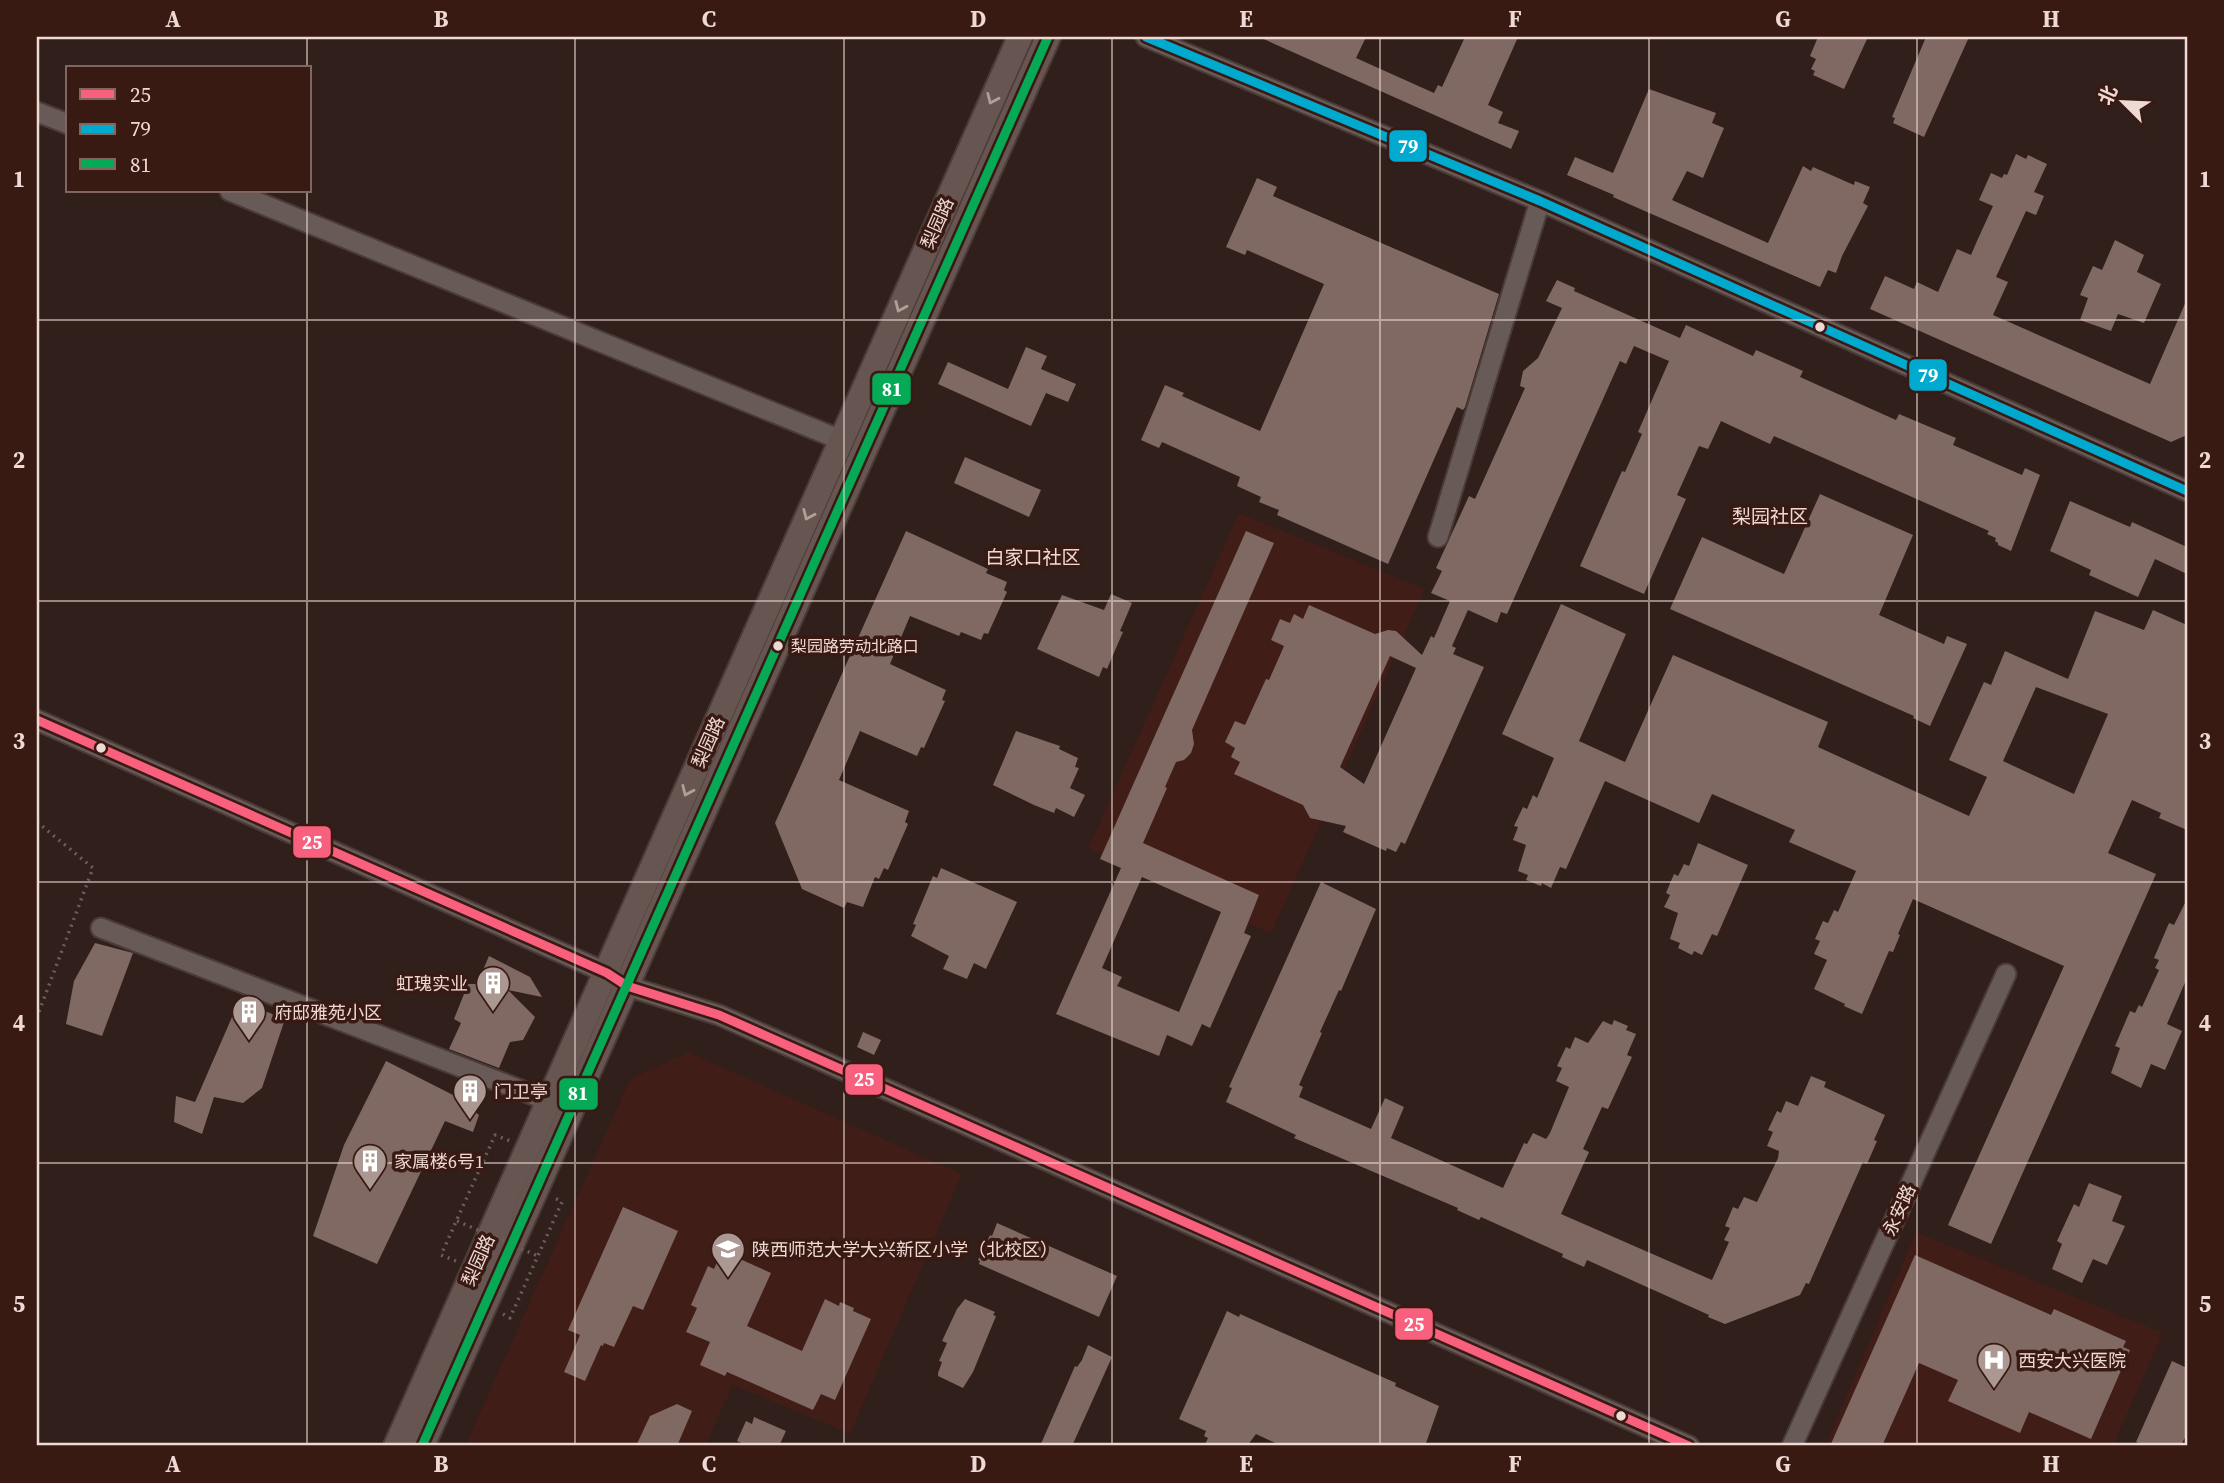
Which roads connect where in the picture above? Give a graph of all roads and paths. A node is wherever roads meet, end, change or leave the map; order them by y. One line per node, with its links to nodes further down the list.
1 (1020, 37): 8 (main road, 梨园路, one-way to 8)
2 (1048, 37): 15 (main road, 梨园路)
3 (1146, 37): 7 (street)
4 (37, 112): 5 (street)
5 (66, 123)
6 (232, 192): 8 (street)
7 (1540, 201): 9 (street); 10 (street)
8 (841, 440): 15 (main road, 梨园路, one-way to 15)
9 (2187, 491)
10 (1438, 537)
11 (37, 720): 15 (street)
12 (37, 822): 16 (path)
13 (102, 928): 17 (street)
14 (2006, 975): 27 (street, 永安路)
15 (617, 979): 17 (main road, 梨园路); 25 (main road, 梨园路); 26 (street)
16 (37, 1017)
17 (549, 1101): 24 (main road, 梨园路)
18 (495, 1135): 20 (path)
19 (562, 1202): 22 (path)
20 (457, 1221): 21 (path); 22 (path, bridge)
21 (441, 1255)
22 (538, 1256): 23 (path)
23 (510, 1318)
24 (396, 1446)
25 (422, 1446)
26 (1689, 1446)
27 (1792, 1446)

